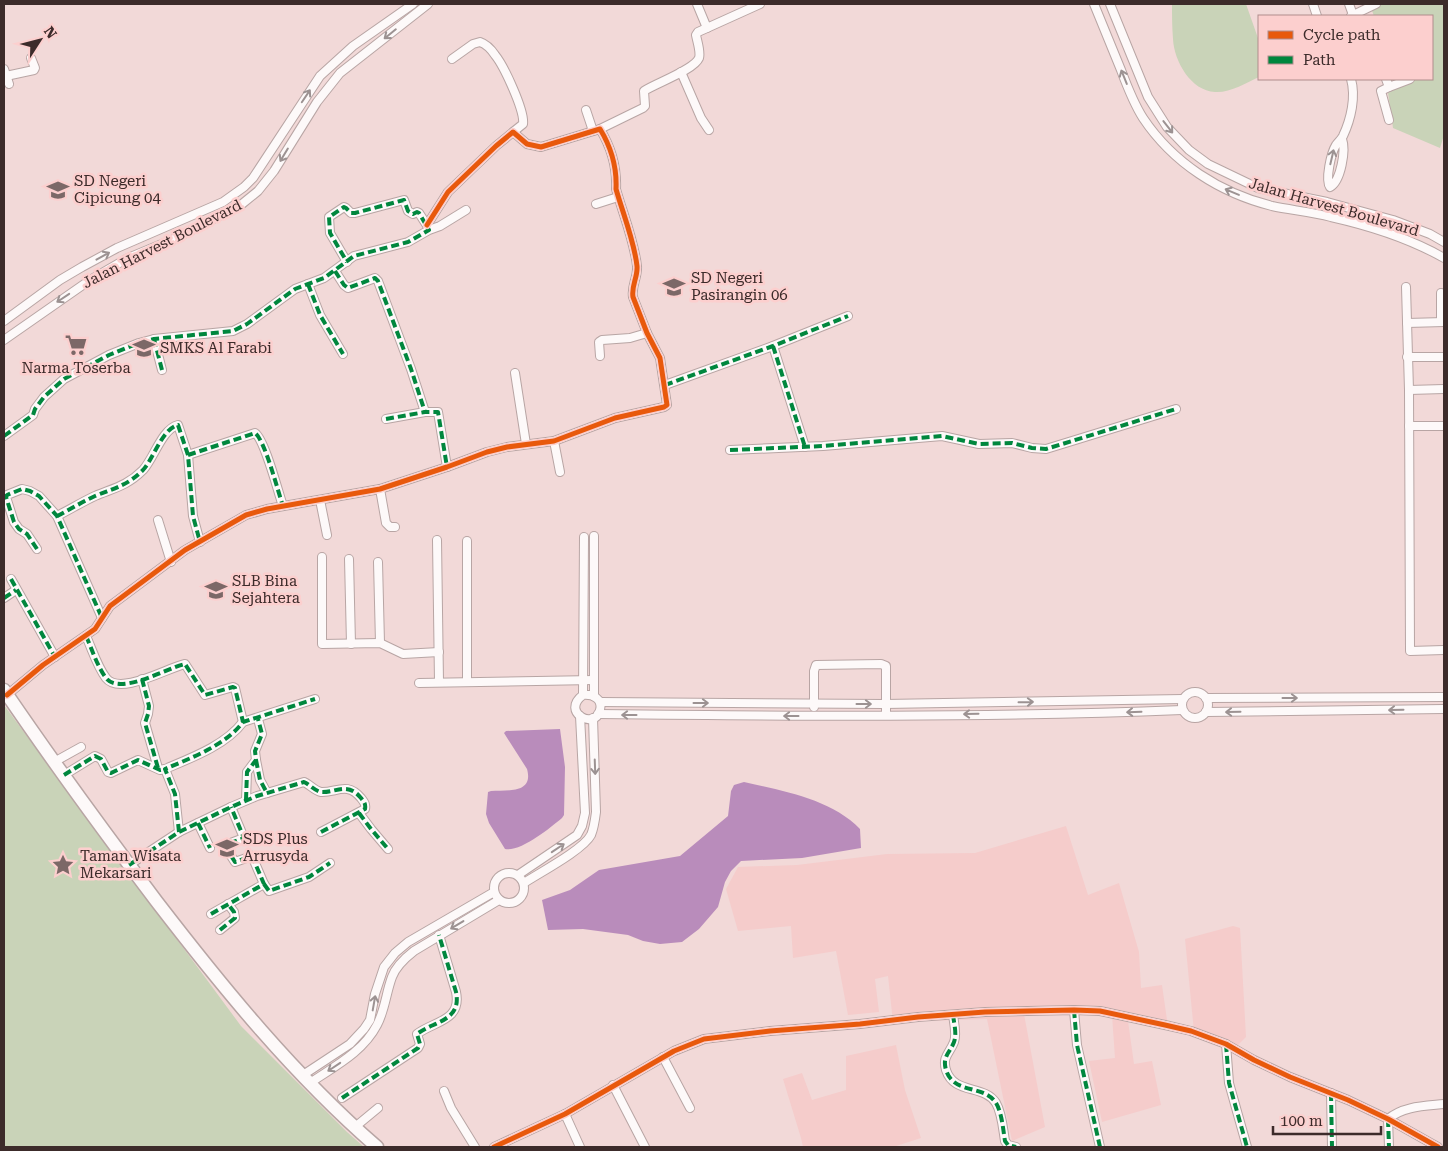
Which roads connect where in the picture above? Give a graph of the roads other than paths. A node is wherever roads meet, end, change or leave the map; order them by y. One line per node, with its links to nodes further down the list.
1 (413, 4): 39 (street, Jalan Harvest Boulevard, one-way to 1)
2 (428, 4): 43 (street, Jalan Harvest Boulevard, one-way to 43)
3 (696, 4): 9 (street)
4 (760, 4): 9 (street)
5 (1094, 4): 26 (street, Jalan Harvest Boulevard, one-way to 5)
6 (1110, 4): 24 (street, Jalan Harvest Boulevard, one-way to 24)
7 (1376, 4): 8 (street)
8 (1354, 15)
9 (706, 28): 12 (street)
10 (31, 58): 13 (street)
11 (452, 59): 23 (street)
12 (681, 72): 21 (street); 22 (street)
13 (5, 73): 17 (street)
14 (1351, 80): 27 (street)
15 (1386, 80): 18 (street)
16 (1407, 80): 18 (street)
17 (10, 84)
18 (1389, 87): 20 (street)
19 (586, 110): 21 (street)
20 (1389, 120)
21 (597, 130): 23 (street); 25 (street)
22 (709, 130)
23 (513, 132): 30 (street)
24 (1258, 188): 26 (street); 27 (street, Jalan Harvest Boulevard)
25 (618, 197): 28 (street); 42 (street)
26 (1253, 200): 32 (street, Jalan Harvest Boulevard)
27 (1327, 202): 31 (street, Jalan Harvest Boulevard)
28 (596, 204)
29 (466, 210): 30 (street)
30 (428, 227): 33 (street); 33 (street)
31 (1444, 242)
32 (1444, 258)
33 (347, 262): 34 (street)
34 (335, 271): 35 (street); 56 (street)
35 (308, 284): 44 (street); 46 (street)
36 (1406, 287): 41 (street)
37 (1441, 293): 40 (street)
38 (848, 316): 45 (street)
39 (4, 321)
40 (1443, 322): 41 (street)
41 (1407, 324): 48 (street)
42 (647, 333): 47 (street); 52 (street)
43 (4, 338)
44 (154, 339): 50 (street); 60 (street)
45 (773, 346): 52 (street); 63 (street)
46 (343, 354)
47 (600, 356)
48 (1407, 357): 49 (street); 54 (street)
49 (1444, 357)
50 (162, 370)
51 (515, 373): 62 (street)
52 (665, 385): 61 (street)
53 (1444, 389): 54 (street)
54 (1409, 390): 58 (street)
55 (1176, 408): 63 (street)
56 (425, 412): 57 (street); 66 (street)
57 (386, 419)
58 (1409, 426): 59 (street); 92 (street)
59 (1444, 426)
60 (4, 436)
61 (554, 441): 62 (street); 67 (street)
62 (526, 444): 66 (street)
63 (806, 447): 64 (street)
64 (730, 450)
65 (188, 455): 70 (street); 71 (street); 79 (street)
66 (447, 467): 68 (street)
67 (560, 472)
68 (380, 489): 69 (street); 73 (street)
69 (320, 500): 70 (street); 74 (street)
70 (283, 506): 79 (street)
71 (57, 516): 80 (street); 88 (street)
72 (158, 520): 83 (street)
73 (395, 527)
74 (327, 535)
75 (594, 536): 97 (street)
76 (584, 537): 96 (street)
77 (437, 540): 93 (street)
78 (467, 541): 99 (street)
79 (200, 542): 83 (street)
80 (37, 549)
81 (322, 556): 90 (street)
82 (349, 559): 90 (street)
83 (171, 562): 88 (street)
84 (378, 562): 91 (street)
85 (11, 579): 86 (street)
86 (16, 590): 87 (street); 94 (street)
87 (4, 598)
88 (102, 618): 89 (street)
89 (86, 636): 94 (street); 95 (street)
90 (350, 644): 91 (street)
91 (380, 644): 93 (street)
92 (1444, 650)
93 (439, 652): 98 (street)
94 (55, 657): 101 (street)
95 (142, 679): 119 (street); 123 (street)
96 (584, 680): 97 (street); 99 (street); 102 (street)
97 (594, 680): 103 (street)
98 (439, 682): 99 (street); 100 (street)
99 (467, 682)
100 (419, 683)
101 (5, 692): 122 (main road)
102 (583, 695): 103 (street); 115 (street)
103 (594, 696): 108 (street)
104 (1444, 697): 105 (street, one-way to 104)
105 (1206, 698): 107 (street); 113 (street)
106 (315, 699): 118 (street)
107 (1183, 700): 110 (street, one-way to 107); 112 (street)
108 (600, 702): 109 (street, one-way to 109); 116 (street)
109 (814, 703): 110 (street, one-way to 110); 110 (street); 117 (street)
110 (886, 704): 114 (street)
111 (1444, 709): 113 (street, one-way to 113)
112 (1182, 710): 113 (street); 114 (street, one-way to 114)
113 (1206, 712)
114 (886, 715): 117 (street)
115 (580, 716): 116 (street); 136 (street, one-way to 115)
116 (596, 716): 117 (street, one-way to 116); 138 (street, one-way to 138)
117 (814, 716)
118 (258, 719): 119 (street); 121 (street)
119 (243, 722): 123 (street)
120 (81, 747): 122 (street)
121 (256, 760): 125 (street); 126 (street)
122 (54, 762): 124 (main road)
123 (162, 769): 124 (street); 130 (street)
124 (64, 775): 135 (main road)
125 (267, 794): 126 (street); 128 (street)
126 (246, 800): 127 (street)
127 (231, 807): 129 (street); 137 (street)
128 (359, 813): 131 (street); 133 (street)
129 (198, 823): 130 (street); 132 (street)
130 (179, 832): 135 (street)
131 (321, 832)
132 (210, 848)
133 (388, 849)
134 (330, 863): 137 (street)
135 (129, 865): 149 (main road)
136 (518, 875): 138 (street); 139 (street)
137 (264, 884): 141 (street)
138 (524, 884): 140 (street)
139 (494, 892): 140 (street); 149 (street, one-way to 139)
140 (499, 900): 144 (street, one-way to 144)
141 (228, 904): 142 (street); 143 (street)
142 (211, 914)
143 (220, 930)
144 (439, 935): 149 (street, one-way to 149); 153 (street)
145 (1074, 1010): 146 (street); 147 (street); 160 (street)
146 (953, 1015): 148 (street); 166 (street)
147 (1226, 1044): 152 (street); 168 (street)
148 (663, 1057): 150 (street); 156 (street)
149 (307, 1079): 159 (main road)
150 (613, 1085): 157 (street); 165 (street)
151 (444, 1091): 162 (street)
152 (1331, 1093): 158 (street); 169 (street)
153 (342, 1098)
154 (1444, 1104): 158 (street)
155 (378, 1108): 159 (street)
156 (690, 1108)
157 (565, 1114): 163 (street); 164 (street)
158 (1388, 1119): 170 (street); 171 (street)
159 (355, 1127): 161 (main road)
160 (1100, 1145): 167 (street)
161 (377, 1147)
162 (475, 1147)
163 (494, 1147)
164 (580, 1147)
165 (645, 1147)
166 (1016, 1147)
167 (1091, 1147)
168 (1247, 1147)
169 (1332, 1147)
170 (1388, 1147)
171 (1438, 1147)

